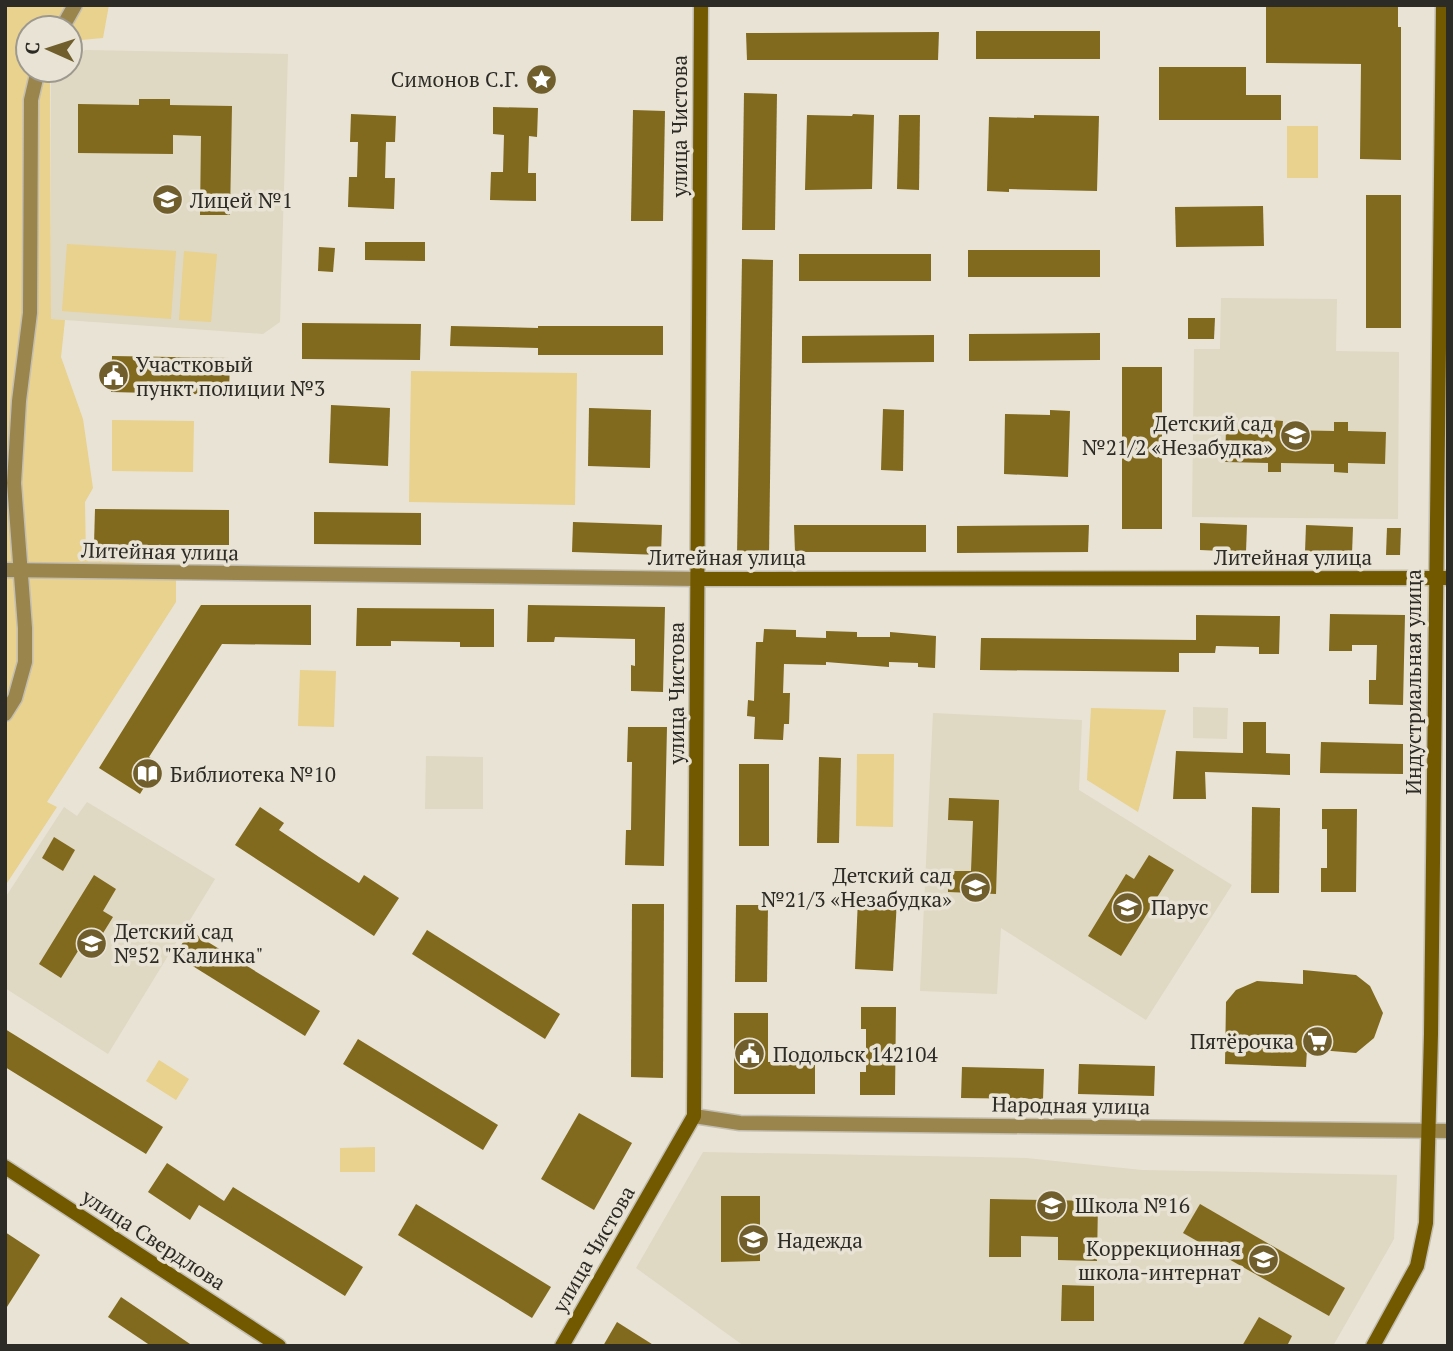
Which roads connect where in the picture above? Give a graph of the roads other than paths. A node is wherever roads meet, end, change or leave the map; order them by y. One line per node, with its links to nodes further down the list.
1 (701, 5): 7 (street, улица Чистова)
2 (1443, 5): 6 (street, Индустриальная улица)
3 (35, 84): 5 (street)
4 (5, 570): 5 (street, Литейная улица)
5 (21, 570): 7 (street, Литейная улица); 8 (street)
6 (1441, 578): 7 (street, Литейная улица); 10 (street, Индустриальная улица)
7 (698, 579): 9 (street, улица Чистова)
8 (5, 714)
9 (694, 1116): 10 (street, Народная улица); 14 (street, улица Чистова)
10 (1429, 1130): 11 (street, Народная улица); 15 (street, Индустриальная улица)
11 (1448, 1131)
12 (5, 1167): 13 (street, улица Свердлова)
13 (279, 1346)
14 (562, 1346)
15 (1373, 1346)

